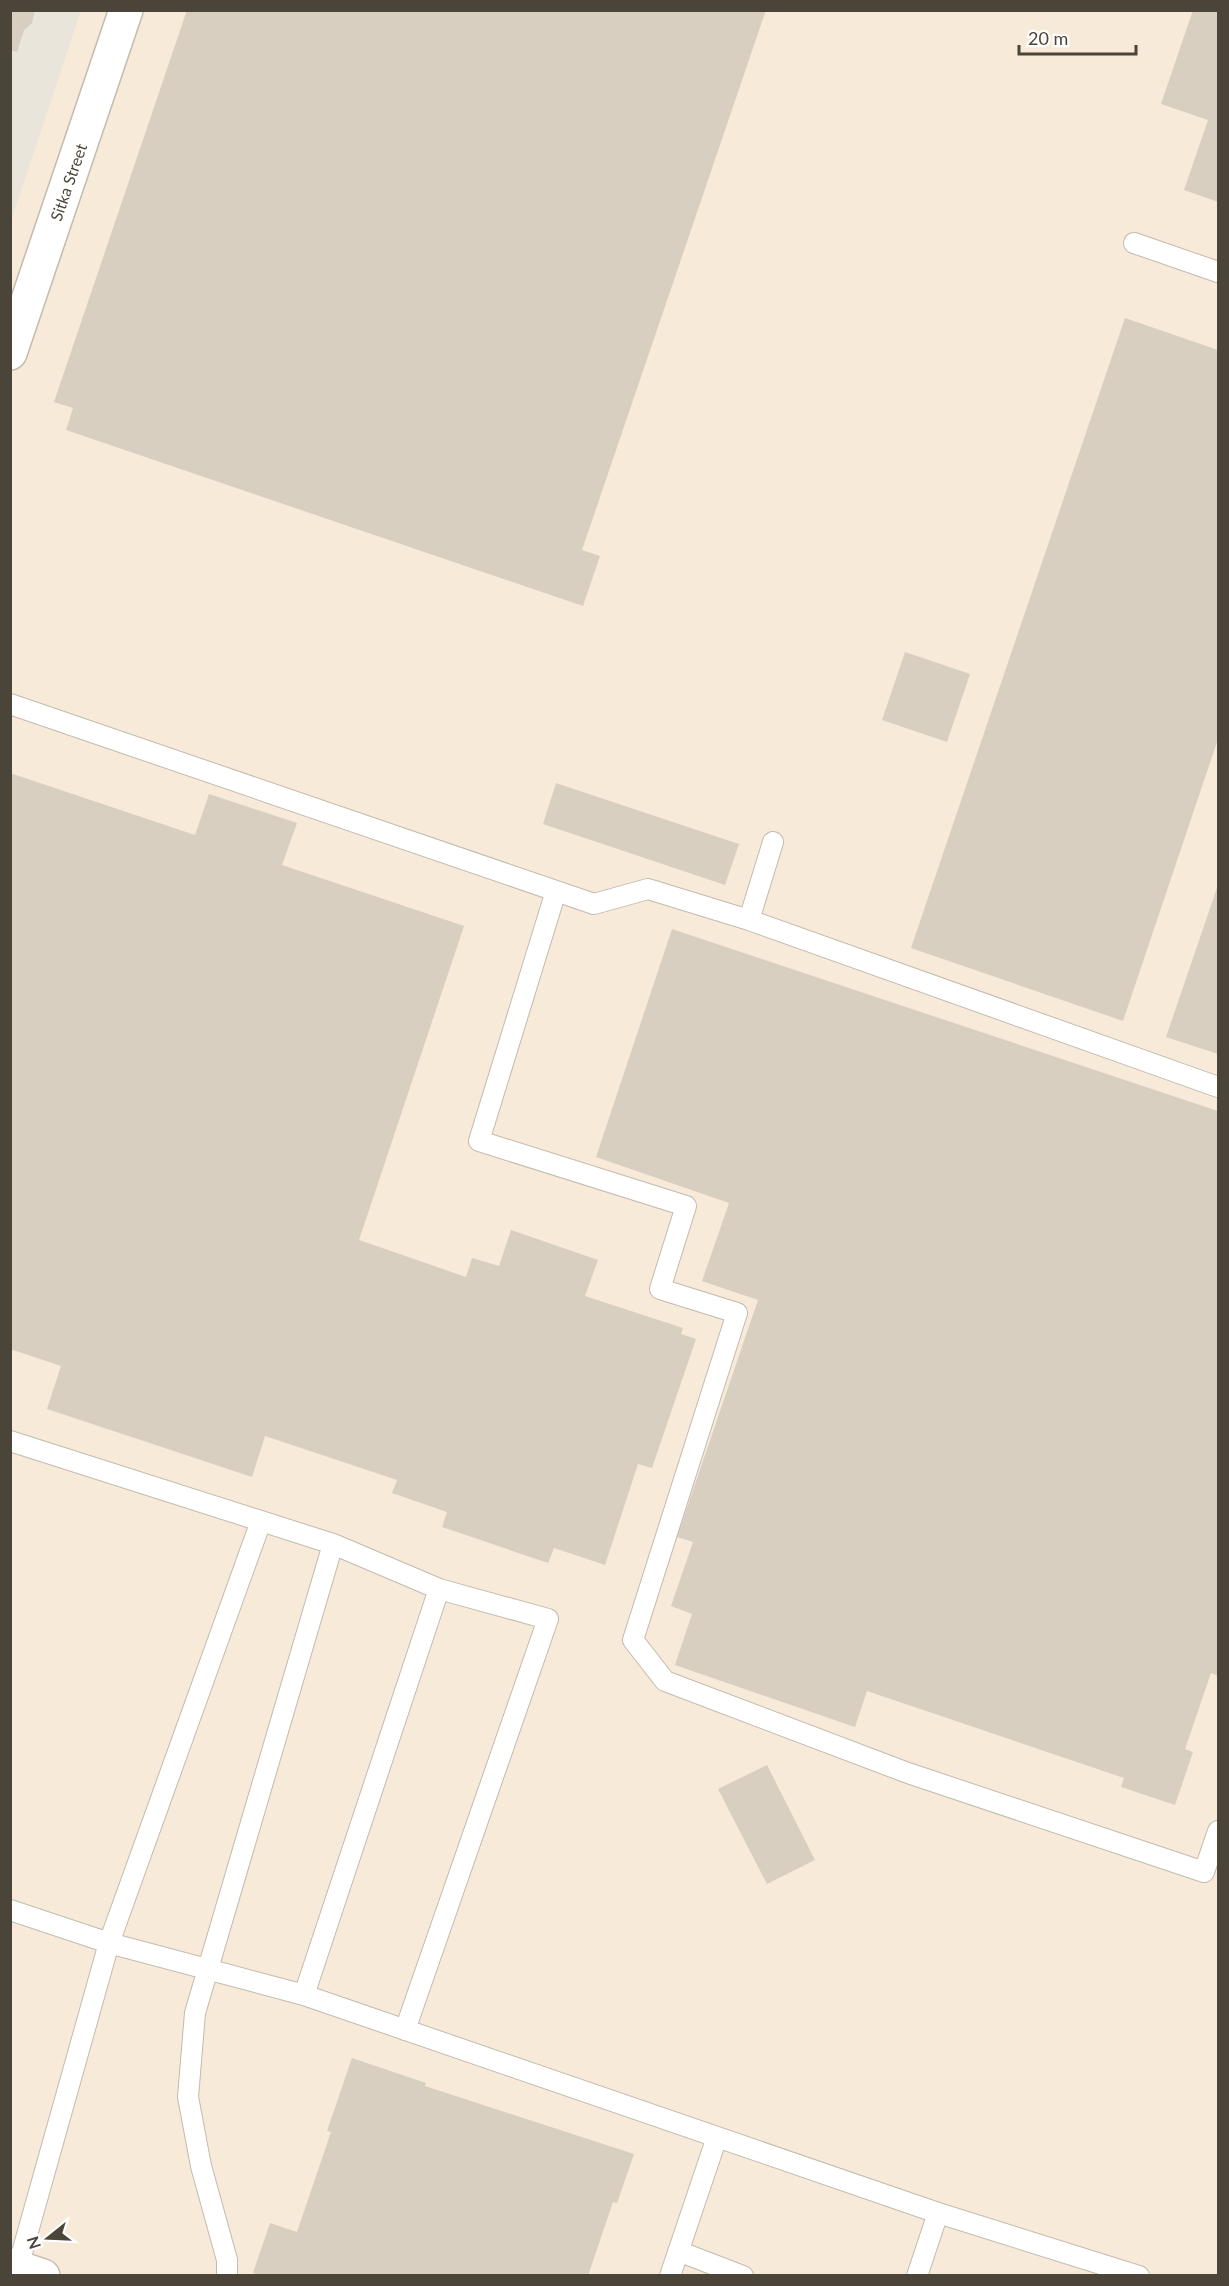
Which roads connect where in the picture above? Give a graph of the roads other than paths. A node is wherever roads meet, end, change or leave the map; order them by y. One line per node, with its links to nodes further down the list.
1 (126, 10): 4 (street, Sitka Street)
2 (1134, 243): 3 (lane)
3 (1218, 272)
4 (10, 352)
5 (10, 704): 7 (lane)
6 (773, 842): 8 (lane)
7 (556, 891): 8 (lane); 14 (lane)
8 (749, 920): 9 (lane)
9 (1218, 1087)
10 (10, 1441): 11 (lane)
11 (261, 1521): 12 (lane); 16 (lane)
12 (333, 1544): 13 (lane); 17 (lane)
13 (439, 1589): 18 (lane); 19 (lane)
14 (1218, 1831)
15 (10, 1910): 16 (lane)
16 (109, 1943): 17 (lane); 23 (lane)
17 (208, 1968): 18 (lane); 24 (lane)
18 (304, 1995): 19 (lane)
19 (405, 2030): 20 (lane)
20 (717, 2137): 21 (lane); 22 (lane)
21 (938, 2213): 27 (lane); 28 (lane)
22 (678, 2251): 25 (lane); 26 (lane)
23 (24, 2269)
24 (227, 2276)
25 (670, 2276)
26 (743, 2276)
27 (917, 2276)
28 (1139, 2276)

